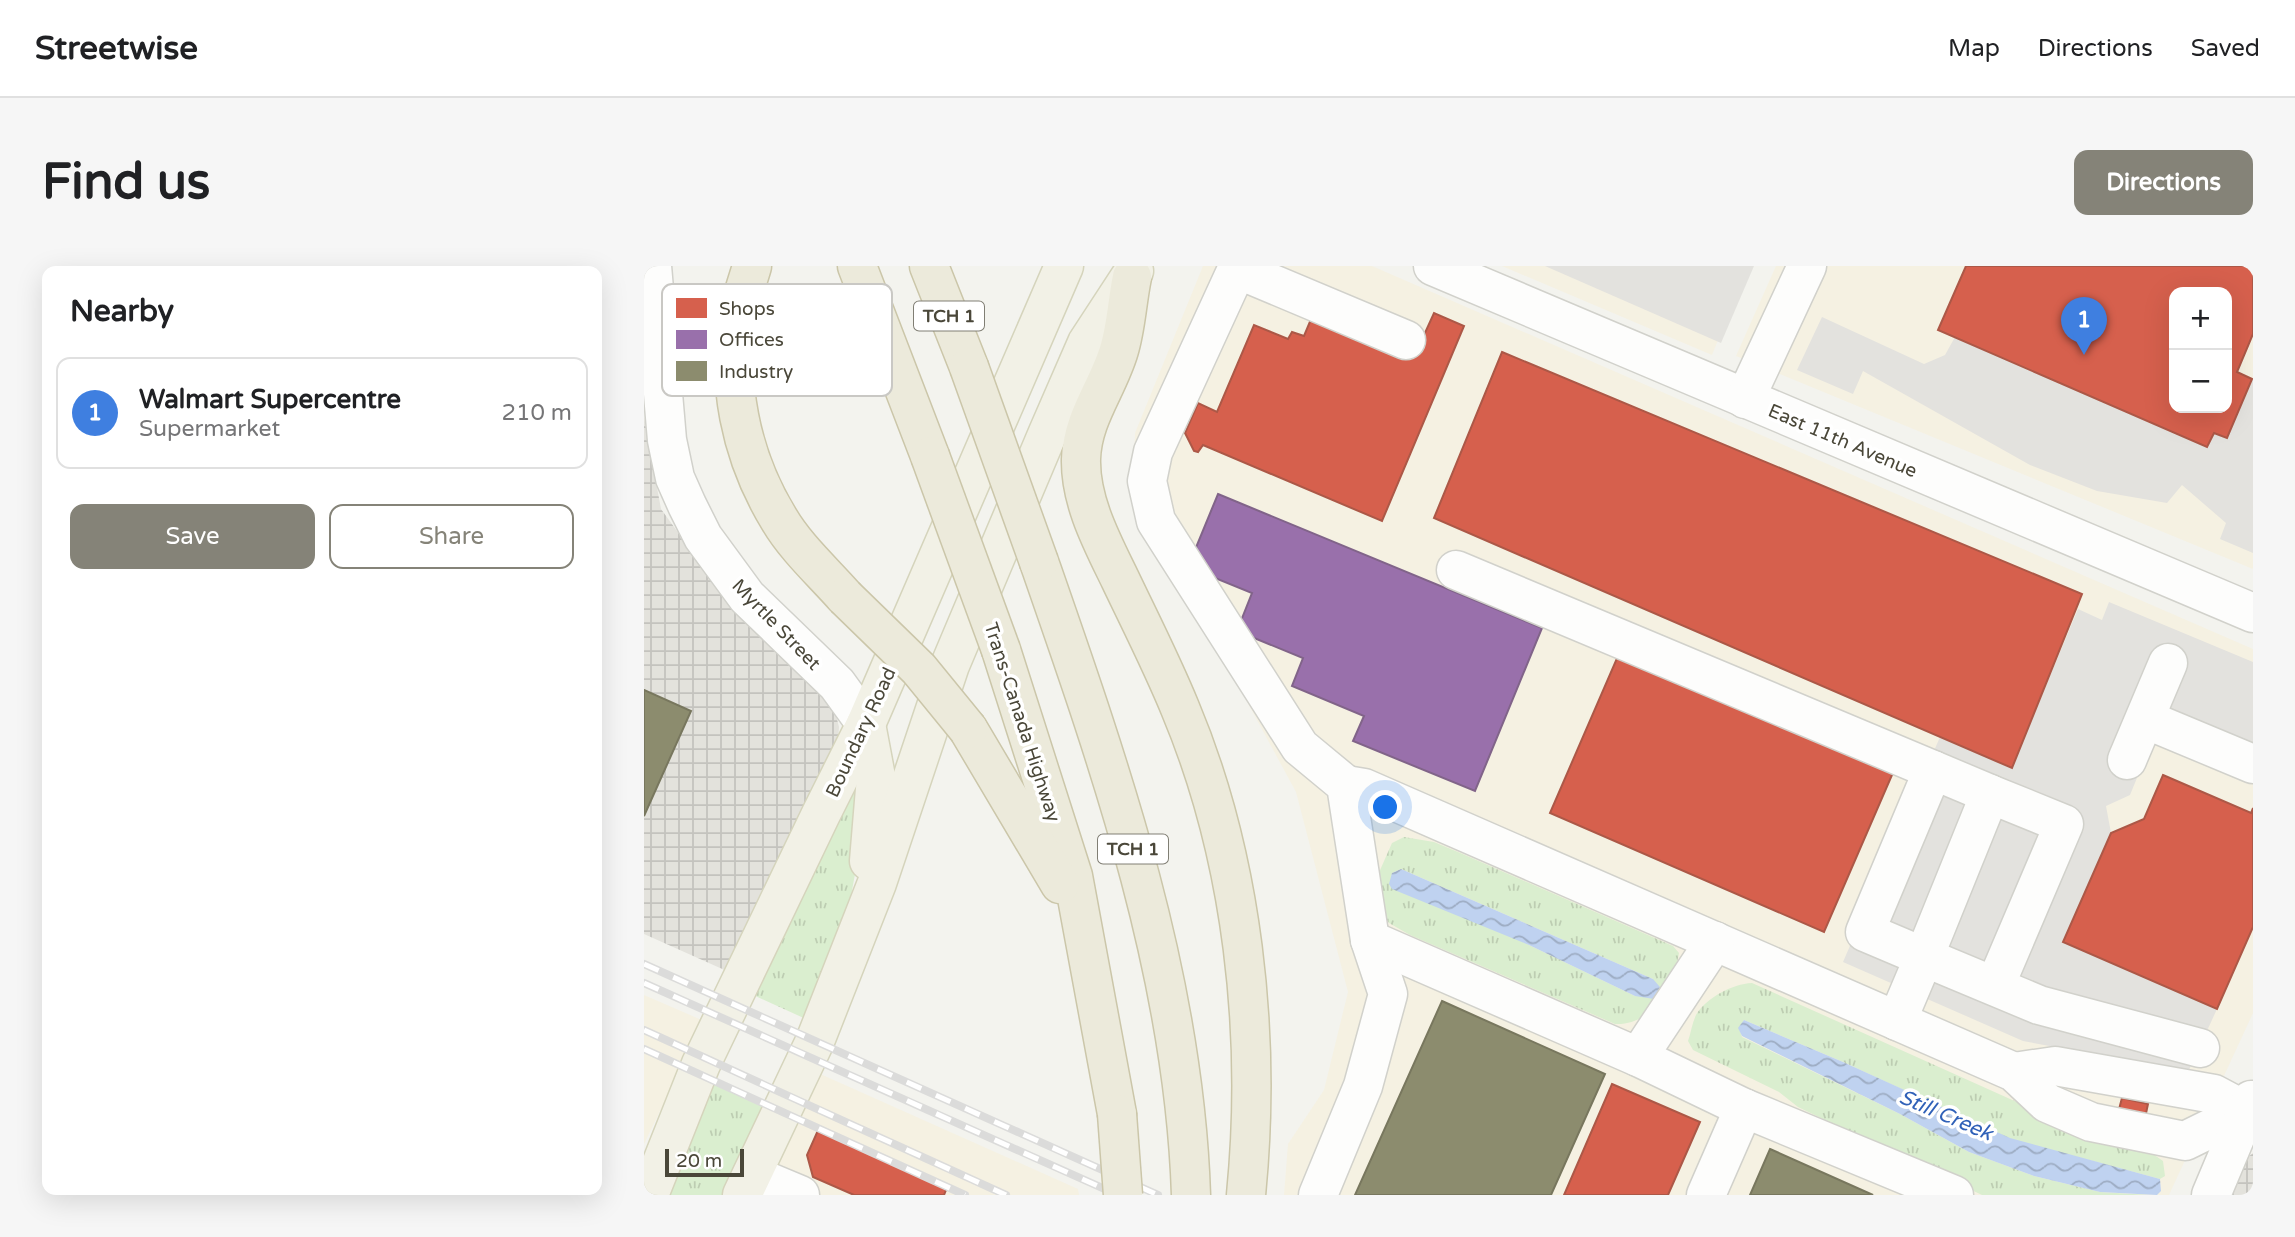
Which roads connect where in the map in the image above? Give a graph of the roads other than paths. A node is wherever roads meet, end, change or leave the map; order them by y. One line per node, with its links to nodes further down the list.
1 (752, 266): 9 (highway, bridge)
2 (857, 266): 10 (highway, Trans-Canada Highway / TCH 1, bridge)
3 (929, 266): 44 (highway, TCH 1, bridge)
4 (1064, 266): 21 (main road, Boundary Road)
5 (1433, 266): 16 (street, East 11th Avenue)
6 (1807, 266): 16 (street)
7 (653, 270): 13 (street, Myrtle Street)
8 (1134, 272): 27 (main road); 39 (highway)
9 (747, 284)
10 (864, 284)
11 (1406, 340): 25 (street)
12 (892, 357): 28 (highway, Trans-Canada Highway / TCH 1, bridge)
13 (662, 379)
14 (663, 396): 21 (street, Myrtle Street)
15 (737, 396): 28 (highway, bridge)
16 (1745, 398): 18 (street, East 11th Avenue)
17 (1455, 570): 24 (street)
18 (2253, 613)
19 (2168, 663): 20 (street)
20 (2145, 719): 22 (street); 23 (street)
21 (866, 724): 27 (main road); 41 (main road, Boundary Road)
22 (2127, 760)
23 (2253, 764)
24 (1933, 770): 26 (street); 31 (street)
25 (1346, 785): 29 (street); 30 (street)
26 (1990, 794): 31 (street); 32 (street)
27 (877, 883): 40 (main road)
28 (1081, 918): 43 (highway, Trans-Canada Highway / TCH 1, bridge)
29 (1370, 940): 35 (street); 45 (street)
30 (1715, 941): 33 (street); 35 (street)
31 (1924, 957): 32 (street); 33 (street)
32 (1995, 986): 34 (street)
33 (1897, 1021): 36 (street)
34 (2200, 1048)
35 (1638, 1057): 38 (street)
36 (2014, 1072): 37 (street); 37 (street)
37 (2251, 1106): 48 (street)
38 (1744, 1108): 46 (street); 47 (street)
39 (1247, 1184)
40 (747, 1185): 42 (street)
41 (649, 1195)
42 (800, 1195)
43 (1123, 1195)
44 (1191, 1195)
45 (1318, 1195)
46 (1706, 1195)
47 (1954, 1195)
48 (2211, 1195)

